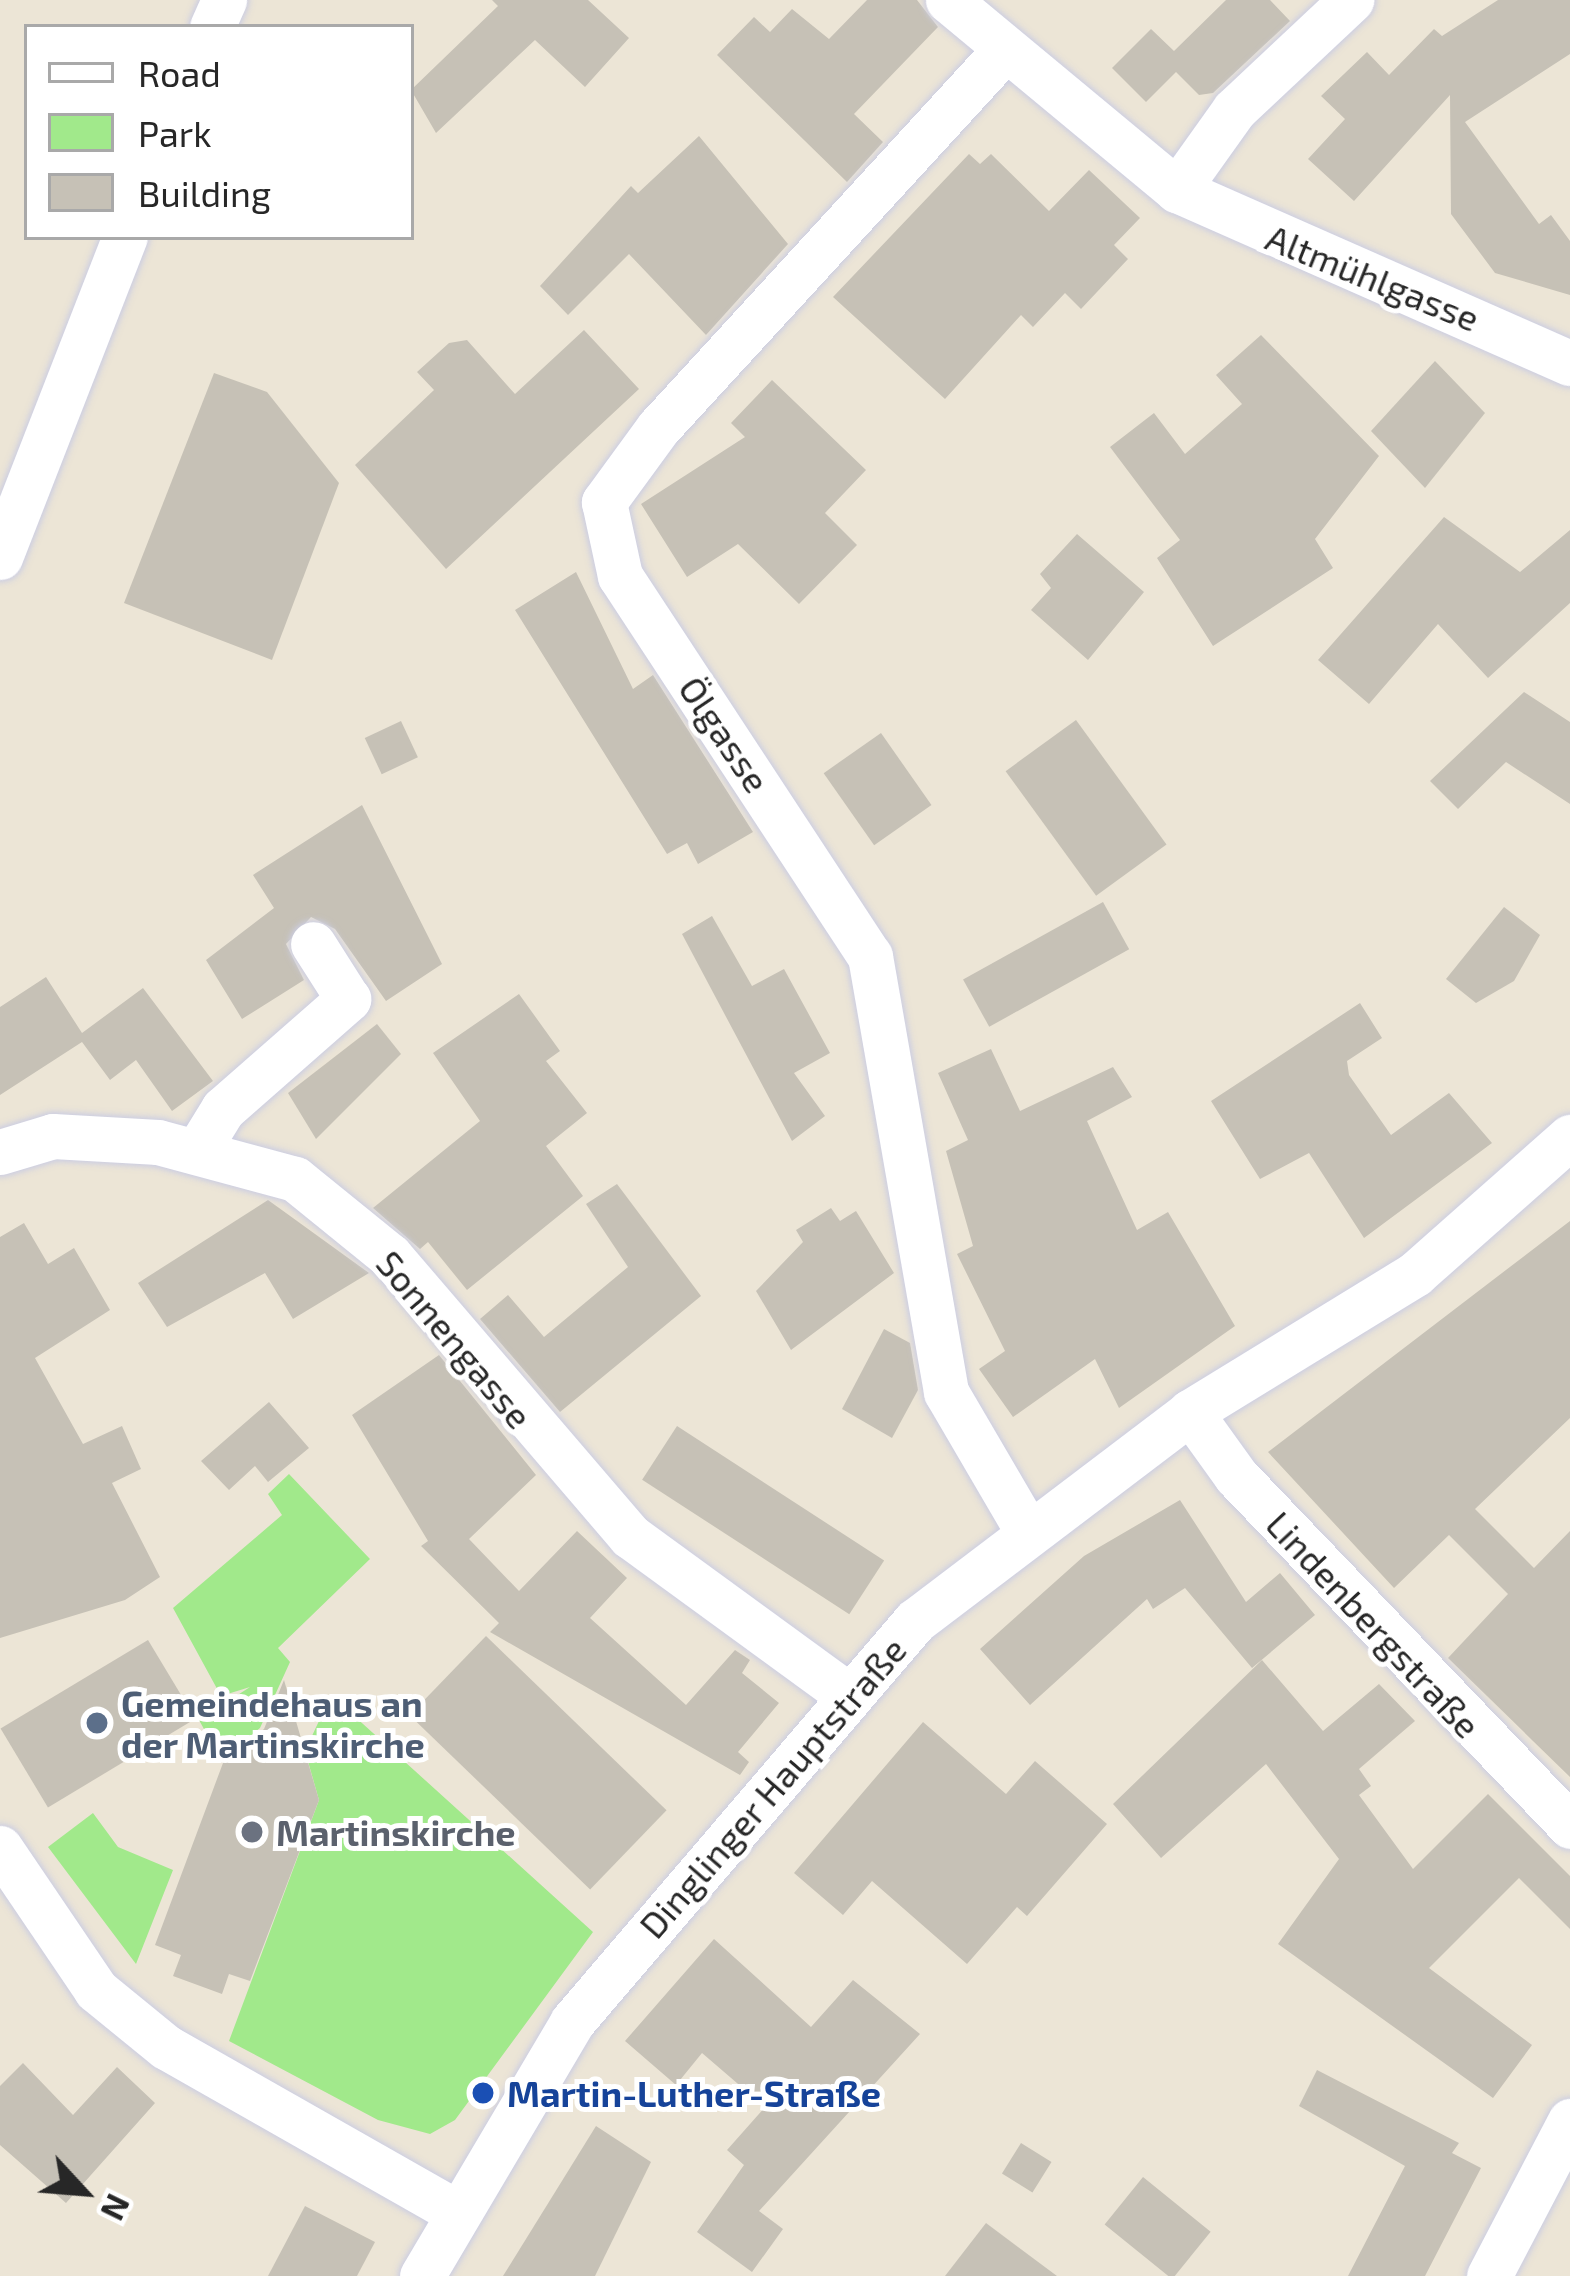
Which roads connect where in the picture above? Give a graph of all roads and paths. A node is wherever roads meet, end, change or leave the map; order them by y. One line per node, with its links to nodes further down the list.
1 (948, 0): 3 (street, Altmühlgasse)
2 (1351, 0): 4 (street)
3 (1001, 54): 4 (street, Altmühlgasse); 13 (street, Ölgasse)
4 (1177, 190): 6 (street, Altmühlgasse)
5 (124, 240): 7 (street)
6 (1570, 363)
7 (0, 556)
8 (314, 944): 10 (street)
9 (1570, 1137): 12 (street, Dinglinger Hauptstraße)
10 (199, 1148): 11 (street, Sonnengasse); 14 (street, Sonnengasse)
11 (0, 1151)
12 (1190, 1412): 13 (street, Dinglinger Hauptstraße); 15 (street, Lindenbergstraße)
13 (1025, 1527): 14 (street, Dinglinger Hauptstraße)
14 (845, 1693): 18 (street, Dinglinger Hauptstraße)
15 (1570, 1826)
16 (0, 1848): 18 (street)
17 (1570, 2121): 20 (street)
18 (456, 2212): 19 (street, Dinglinger Hauptstraße)
19 (422, 2276)
20 (1489, 2276)

